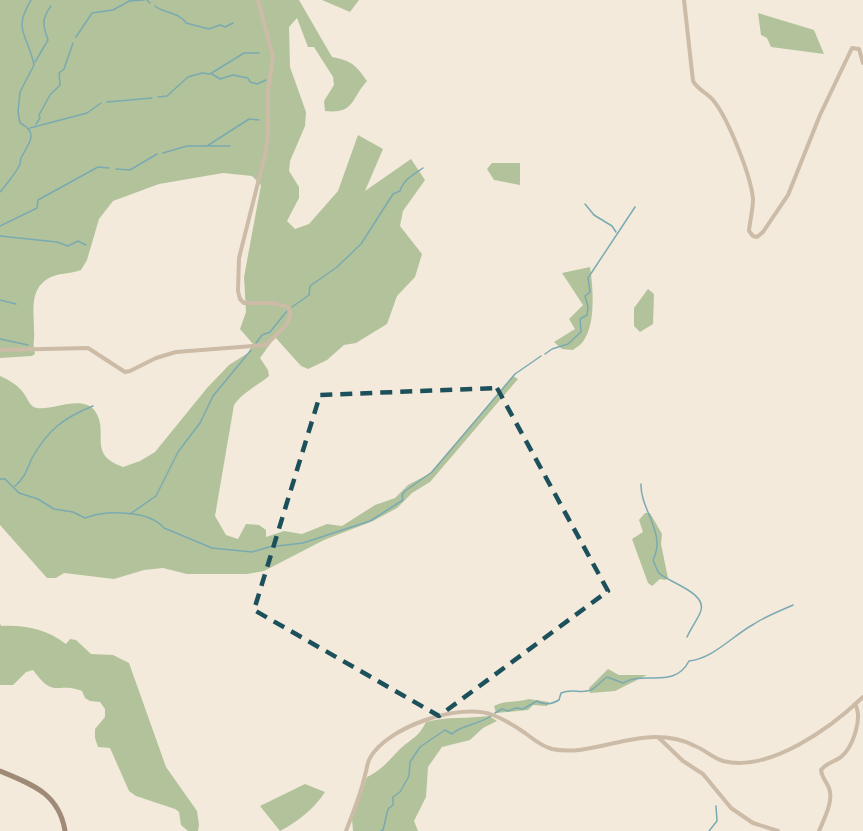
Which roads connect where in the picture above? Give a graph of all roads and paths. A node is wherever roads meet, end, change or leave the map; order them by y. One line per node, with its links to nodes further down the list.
1 (258, 0): 4 (street)
2 (684, 0): 3 (street)
3 (863, 63)
4 (0, 350)
5 (863, 697): 6 (street)
6 (855, 704): 7 (street); 12 (street)
7 (658, 737): 10 (street); 11 (street)
8 (0, 771): 9 (street)
9 (65, 831)
10 (346, 831)
11 (778, 831)
12 (819, 831)

